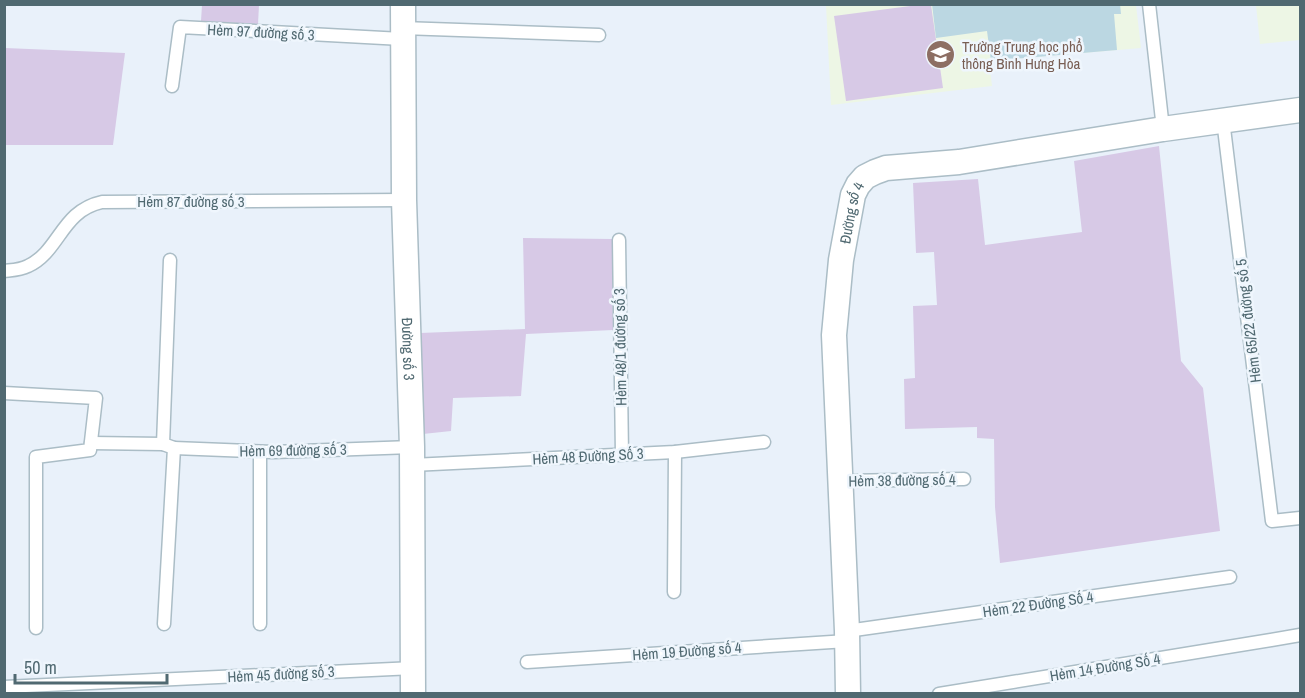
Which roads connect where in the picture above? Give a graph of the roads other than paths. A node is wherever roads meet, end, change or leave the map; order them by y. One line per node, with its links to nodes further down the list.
1 (1149, 4): 7 (lane)
2 (402, 24): 3 (lane); 4 (lane, Hẻm 97 đường số 3); 8 (street, Đường số 3)
3 (599, 34)
4 (172, 86)
5 (1300, 110): 6 (street, Đường số 4)
6 (1223, 120): 7 (street, Đường số 4); 22 (lane, Hẻm 65/22 đường số 5)
7 (1163, 129): 21 (street, Đường số 4)
8 (404, 200): 11 (lane, Hẻm 87 đường số 3); 19 (street, Đường số 3)
9 (619, 240): 18 (lane, Hẻm 48/1 đường số 3)
10 (170, 260): 15 (lane)
11 (4, 271)
12 (4, 393): 14 (lane)
13 (764, 442): 17 (lane, Hẻm 48 Đường Số 3)
14 (91, 443): 15 (lane, Hẻm 69 đường số 3); 27 (lane)
15 (169, 446): 16 (lane, Hẻm 69 đường số 3); 25 (lane)
16 (260, 452): 19 (lane, Hẻm 69 đường số 3); 26 (lane)
17 (675, 452): 18 (lane, Hẻm 48 Đường Số 3); 24 (lane)
18 (622, 455): 19 (lane, Hẻm 48 Đường Số 3)
19 (412, 456): 31 (street, Đường số 3)
20 (964, 478): 21 (lane, Hẻm 38 đường số 4)
21 (840, 481): 29 (street, Đường số 4)
22 (1300, 518)
23 (1230, 577): 29 (lane, Hẻm 22 Đường Số 4)
24 (674, 592)
25 (164, 624)
26 (260, 624)
27 (36, 628)
28 (1300, 634): 35 (lane, Hẻm 14 Đường Số 4)
29 (847, 636): 30 (lane, Hẻm 19 Đường số 4); 34 (street, Đường số 4)
30 (527, 662)
31 (414, 668): 32 (lane, Hẻm 45 đường số 3); 33 (street, Đường số 3)
32 (4, 687)
33 (413, 693)
34 (848, 693)
35 (939, 693)

